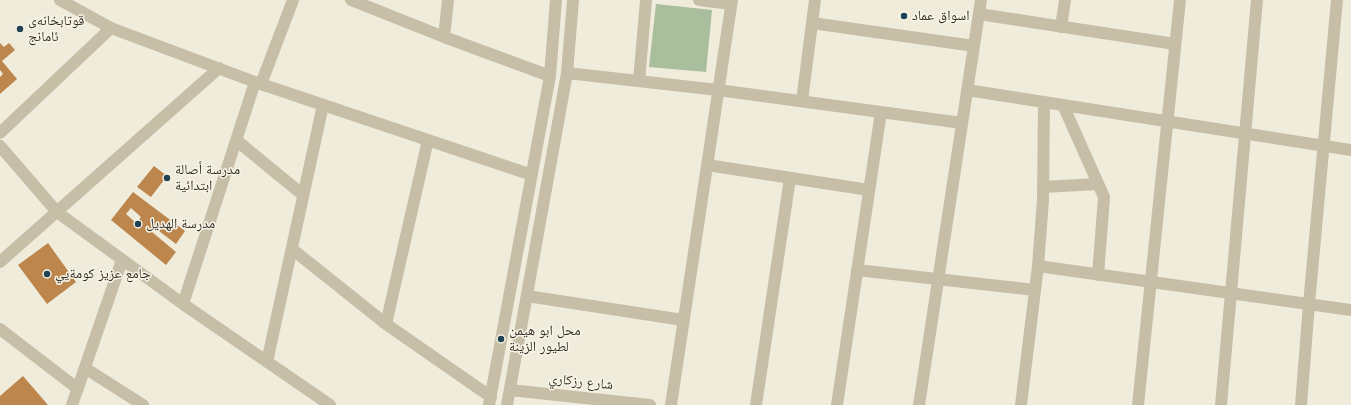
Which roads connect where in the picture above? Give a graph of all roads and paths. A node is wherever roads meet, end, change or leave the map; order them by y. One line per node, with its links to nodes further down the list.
1 (60, 0): 19 (street)
2 (293, 0): 27 (street)
3 (351, 0): 20 (street)
4 (448, 0): 20 (street)
5 (556, 0): 25 (street)
6 (573, 0): 24 (street)
7 (646, 0): 26 (street)
8 (699, 0): 15 (street)
9 (815, 0): 17 (street)
10 (981, 0): 16 (street)
11 (1065, 0): 18 (street)
12 (1180, 0): 21 (street)
13 (1257, 0): 40 (street)
14 (1337, 0): 44 (street)
15 (731, 2): 28 (street)
16 (979, 14): 18 (street); 22 (street)
17 (812, 23): 22 (street); 30 (street)
18 (1061, 27): 21 (street)
19 (111, 28): 23 (street); 39 (street)
20 (444, 37): 25 (street)
21 (1175, 44): 35 (street)
22 (974, 46): 29 (street)
23 (219, 68): 27 (street); 53 (street)
24 (567, 73): 26 (street); 38 (street)
25 (550, 76): 37 (street)
26 (639, 81): 28 (street)
27 (258, 83): 32 (street); 41 (street)
28 (718, 90): 30 (street); 46 (street)
29 (967, 90): 31 (street); 36 (street)
30 (802, 101): 34 (street)
31 (1044, 102): 33 (street); 50 (street)
32 (323, 105): 42 (street); 52 (street)
33 (1063, 105): 35 (street); 49 (street)
34 (881, 112): 36 (street); 51 (street)
35 (1167, 122): 40 (street); 61 (street)
36 (962, 124): 60 (street)
37 (540, 127): 38 (street); 47 (street)
38 (557, 131): 64 (street)
39 (0, 133)
40 (1245, 134): 44 (street); 63 (street)
41 (236, 140): 52 (street); 65 (street)
42 (428, 140): 47 (street); 69 (street)
43 (0, 146): 53 (street)
44 (1324, 146): 45 (street); 66 (street)
45 (1351, 150)
46 (707, 165): 48 (street); 68 (street)
47 (532, 175): 76 (street)
48 (790, 178): 51 (street); 84 (street)
49 (1098, 184): 50 (street); 59 (street)
50 (1043, 187): 57 (street)
51 (869, 190): 58 (street)
52 (303, 195): 54 (street)
53 (57, 212): 55 (street); 56 (street)
54 (292, 249): 69 (street); 71 (street)
55 (122, 260): 65 (street); 72 (street)
56 (0, 262)
57 (1038, 266): 59 (street); 62 (street)
58 (857, 270): 60 (street); 85 (street)
59 (1098, 274): 61 (street)
60 (937, 279): 62 (street); 86 (street)
61 (1151, 282): 63 (street); 77 (street)
62 (1035, 290): 87 (street)
63 (1230, 293): 66 (street); 88 (street)
64 (527, 296): 68 (street); 74 (street)
65 (183, 304): 71 (street)
66 (1309, 304): 67 (street); 89 (street)
67 (1351, 310)
68 (683, 320): 83 (street)
69 (386, 324): 76 (street)
70 (0, 329): 73 (street)
71 (267, 362): 80 (street)
72 (85, 368): 73 (street); 79 (street)
73 (78, 389): 78 (street)
74 (510, 390): 75 (street, شارع رزكاري); 81 (street)
75 (560, 400): 82 (street, شارع رزكاري)
76 (490, 401)
77 (1139, 404)
78 (72, 405)
79 (143, 405)
80 (330, 405)
81 (507, 405)
82 (650, 405)
83 (670, 405)
84 (756, 405)
85 (837, 405)
86 (919, 405)
87 (1021, 405)
88 (1220, 405)
89 (1302, 405)

